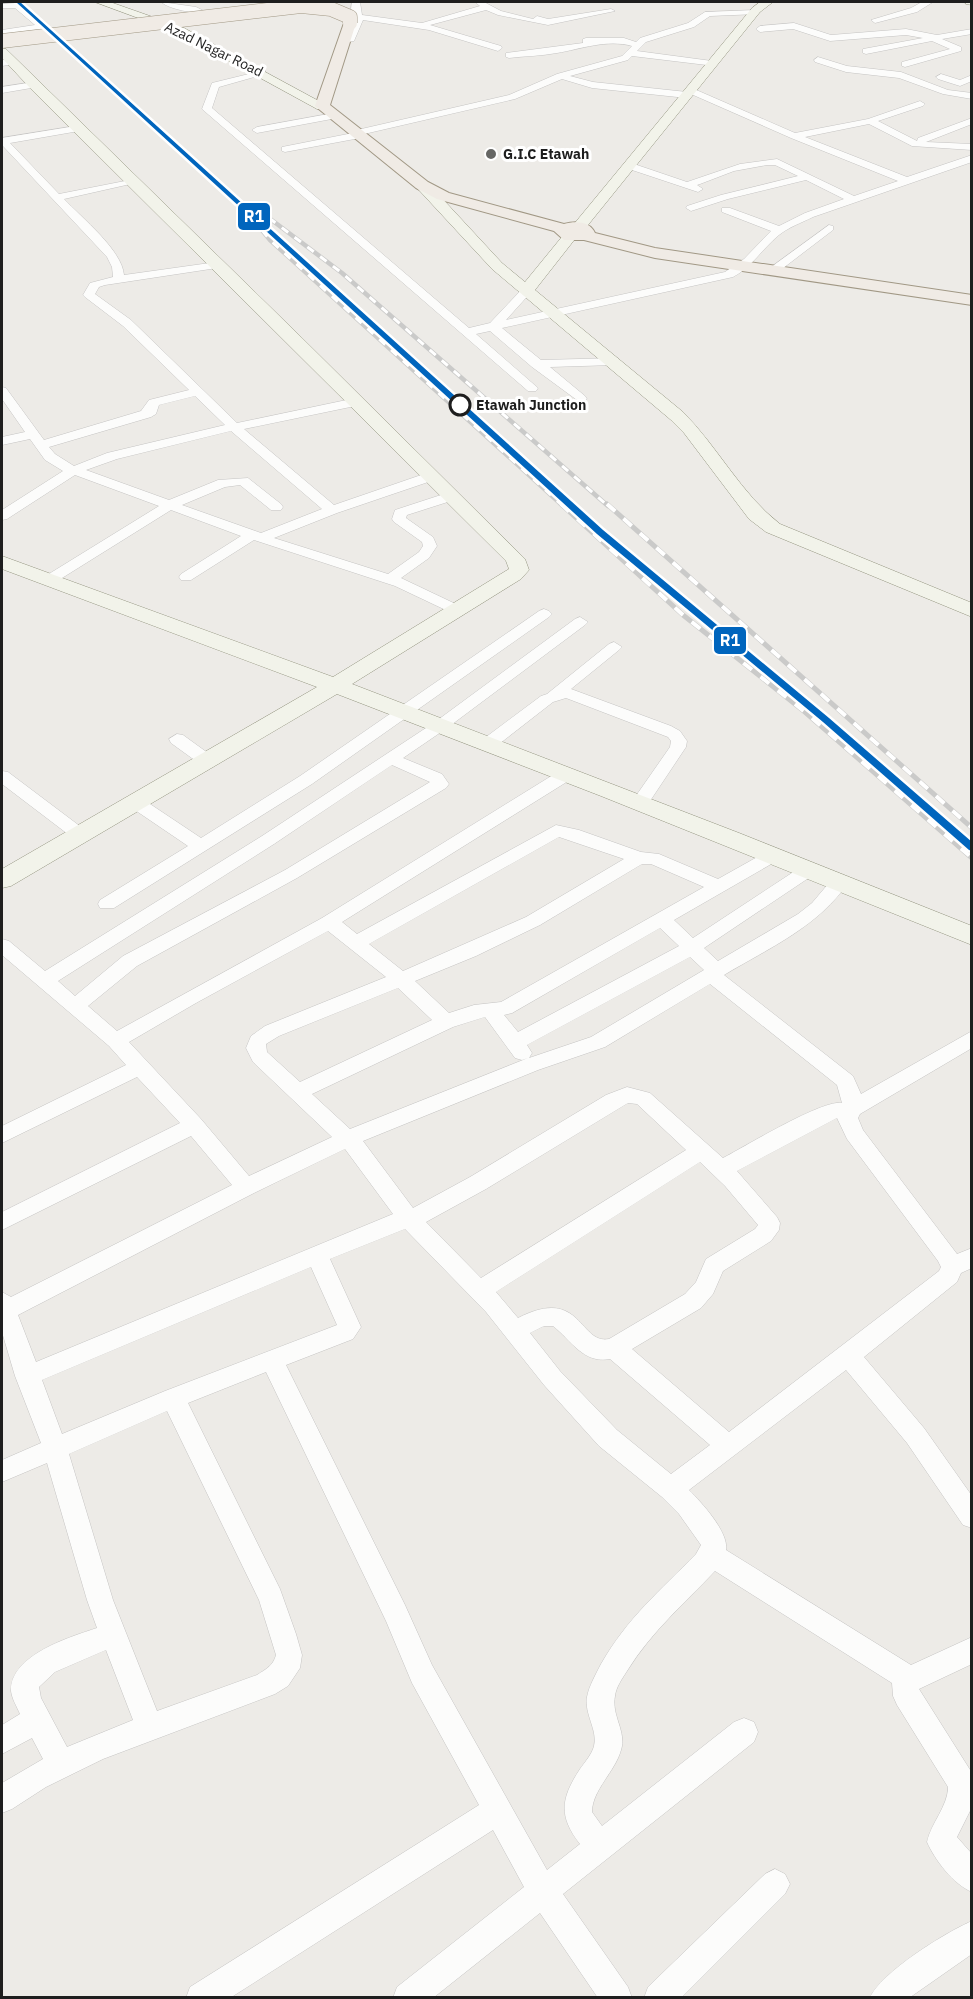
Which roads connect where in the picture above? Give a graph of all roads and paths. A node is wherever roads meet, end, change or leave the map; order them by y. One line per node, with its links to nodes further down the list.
1 (101, 2): 13 (street, Azad Nagar Road)
2 (165, 2): 11 (street)
3 (288, 2): 11 (street)
4 (356, 2): 14 (street)
5 (928, 2): 15 (street)
6 (2, 6): 18 (street)
7 (485, 6): 8 (street); 12 (street); 19 (street)
8 (510, 6)
9 (605, 7): 12 (street)
10 (759, 8): 20 (street); 32 (street)
11 (206, 14): 13 (street)
12 (583, 16): 17 (street)
13 (148, 18): 41 (street, Azad Nagar Road)
14 (354, 20): 19 (street); 27 (main road, bridge); 53 (main road)
15 (875, 20)
16 (772, 21): 20 (street)
17 (593, 23)
18 (42, 26): 24 (street); 27 (street)
19 (423, 26): 33 (street)
20 (743, 26): 40 (street)
21 (603, 29): 29 (street)
22 (760, 29): 26 (street)
23 (972, 31): 25 (street)
24 (2, 32)
25 (957, 35): 26 (street); 31 (street)
26 (934, 38): 34 (street); 46 (street)
27 (2, 40)
28 (557, 40): 30 (street)
29 (622, 41): 30 (street); 32 (street)
30 (605, 42): 36 (street); 37 (street)
31 (972, 42)
32 (637, 45): 35 (street)
33 (498, 48)
34 (866, 51)
35 (630, 53): 40 (street); 43 (street)
36 (509, 55)
37 (577, 55)
38 (5, 59): 45 (street)
39 (818, 60): 48 (street)
40 (712, 64): 50 (street)
41 (262, 72): 53 (street, Azad Nagar Road); 92 (street)
42 (971, 72): 46 (street)
43 (560, 76): 50 (street); 58 (street)
44 (2, 80): 45 (street)
45 (29, 80): 49 (street); 56 (street)
46 (960, 83): 47 (street); 48 (street)
47 (972, 85)
48 (933, 87): 51 (street)
49 (2, 90)
50 (689, 93): 59 (street); 65 (street)
51 (972, 96)
52 (920, 104): 54 (street)
53 (328, 111): 57 (street); 58 (main road)
54 (870, 121): 59 (street); 61 (street)
55 (972, 121): 61 (street)
56 (76, 129): 60 (street); 69 (street)
57 (257, 130)
58 (358, 134): 63 (street); 71 (main road)
59 (795, 136): 70 (street)
60 (2, 141): 76 (street)
61 (914, 143): 62 (street)
62 (972, 147)
63 (285, 149)
64 (972, 158): 70 (street)
65 (630, 166): 72 (street); 83 (street)
66 (792, 169): 67 (street); 68 (street); 72 (street)
67 (770, 174)
68 (808, 177): 73 (street); 75 (street)
69 (132, 181): 76 (street); 84 (street)
70 (908, 181): 78 (street)
71 (422, 185): 83 (main road); 88 (street)
72 (687, 186): 75 (street)
73 (828, 187): 74 (street); 78 (street)
74 (806, 191)
75 (725, 197): 79 (street); 80 (street)
76 (57, 198): 87 (street)
77 (762, 200): 79 (street)
78 (854, 200): 82 (street)
79 (744, 204): 82 (street)
80 (691, 208)
81 (829, 228): 86 (street)
82 (780, 230): 85 (street)
83 (574, 232): 85 (main road); 88 (street)
84 (217, 265): 87 (street); 99 (street)
85 (743, 265): 86 (main road); 90 (street)
86 (774, 270): 89 (main road)
87 (119, 279): 97 (street)
88 (527, 290): 90 (street); 91 (street)
89 (972, 300)
90 (556, 314): 91 (street); 93 (street)
91 (493, 327): 92 (street); 94 (street)
92 (467, 332): 95 (street)
93 (614, 361): 94 (street); 116 (street)
94 (536, 363): 98 (street)
95 (532, 388)
96 (2, 391): 101 (street)
97 (198, 392): 100 (street); 101 (street)
98 (582, 399)
99 (356, 402): 100 (street); 104 (street)
100 (235, 428): 103 (street); 108 (street)
101 (38, 440): 102 (street); 103 (street)
102 (2, 441)
103 (74, 470): 106 (street); 109 (street)
104 (432, 476): 105 (street); 108 (street)
105 (452, 496): 113 (street); 115 (street)
106 (167, 505): 107 (street); 110 (street); 114 (street)
107 (276, 507)
108 (332, 510): 110 (street)
109 (2, 516)
110 (257, 537): 112 (street); 113 (street)
111 (2, 562): 114 (street)
112 (186, 577)
113 (389, 579): 115 (street)
114 (49, 580): 120 (street)
115 (457, 610): 120 (street)
116 (972, 611)
117 (544, 614): 122 (street)
118 (580, 622): 123 (street)
119 (614, 647): 121 (street)
120 (336, 685): 122 (street); 127 (street)
121 (555, 694): 125 (street); 131 (street)
122 (402, 711): 123 (street); 133 (street)
123 (441, 726): 125 (street); 126 (street)
124 (177, 739): 127 (street)
125 (488, 744): 128 (street)
126 (391, 759): 149 (street); 150 (street)
127 (206, 760): 130 (street)
128 (567, 774): 131 (street); 142 (street)
129 (2, 776): 132 (street)
130 (135, 802): 132 (street); 133 (street)
131 (640, 803): 134 (street)
132 (79, 834): 137 (street)
133 (201, 846): 140 (street)
134 (774, 855): 136 (street); 139 (street)
135 (639, 858): 139 (street); 144 (street); 148 (street)
136 (810, 869): 138 (street); 146 (street)
137 (2, 880)
138 (840, 881): 143 (street); 147 (street)
139 (720, 886): 141 (street)
140 (107, 904)
141 (662, 920): 146 (street); 151 (street)
142 (329, 922): 144 (street); 154 (street)
143 (972, 936)
144 (356, 943): 148 (street)
145 (2, 945): 149 (street)
146 (691, 947): 147 (street); 155 (street)
147 (711, 975): 156 (street); 159 (street)
148 (401, 979): 152 (street); 158 (street)
149 (44, 981): 150 (street)
150 (74, 1007): 154 (street)
151 (491, 1011): 152 (street); 155 (street)
152 (446, 1022): 158 (street)
153 (972, 1038): 159 (street)
154 (116, 1041): 157 (street)
155 (514, 1042): 156 (street)
156 (531, 1065): 162 (street)
157 (139, 1067): 160 (street); 161 (street)
158 (298, 1092): 162 (street)
159 (850, 1111): 164 (street); 169 (street)
160 (194, 1125): 165 (street); 167 (street)
161 (2, 1135)
162 (347, 1139): 165 (street); 166 (street)
163 (701, 1151): 164 (street); 166 (street); 170 (street)
164 (722, 1169): 173 (street)
165 (246, 1186): 171 (street)
166 (410, 1220): 168 (street); 170 (street)
167 (2, 1222)
168 (316, 1255): 175 (street); 176 (street)
169 (962, 1262): 174 (street)
170 (480, 1290): 172 (street)
171 (3, 1306): 176 (street)
172 (513, 1331): 173 (street); 181 (street)
173 (614, 1348): 178 (street)
174 (848, 1356): 178 (street); 182 (street)
175 (273, 1360): 177 (street); 193 (street)
176 (27, 1376): 179 (street)
177 (173, 1398): 179 (street); 188 (street)
178 (728, 1446): 181 (street)
179 (54, 1449): 180 (street); 184 (street)
180 (2, 1471)
181 (670, 1489): 183 (street)
182 (972, 1516)
183 (712, 1555): 186 (street); 194 (street)
184 (114, 1634): 187 (street); 188 (street)
185 (972, 1650): 186 (street)
186 (910, 1679): 195 (street)
187 (38, 1718): 190 (street); 191 (street)
188 (150, 1728): 191 (street)
189 (744, 1732): 194 (street)
190 (2, 1740)
191 (61, 1764): 192 (street)
192 (2, 1799)
193 (498, 1810): 197 (street); 199 (street)
194 (601, 1846): 197 (street)
195 (972, 1878)
196 (775, 1884): 202 (street)
197 (543, 1892): 200 (street); 201 (street)
198 (972, 1936): 203 (street)
199 (201, 1998)
200 (408, 1998)
201 (617, 1998)
202 (659, 1998)
203 (885, 1998)

